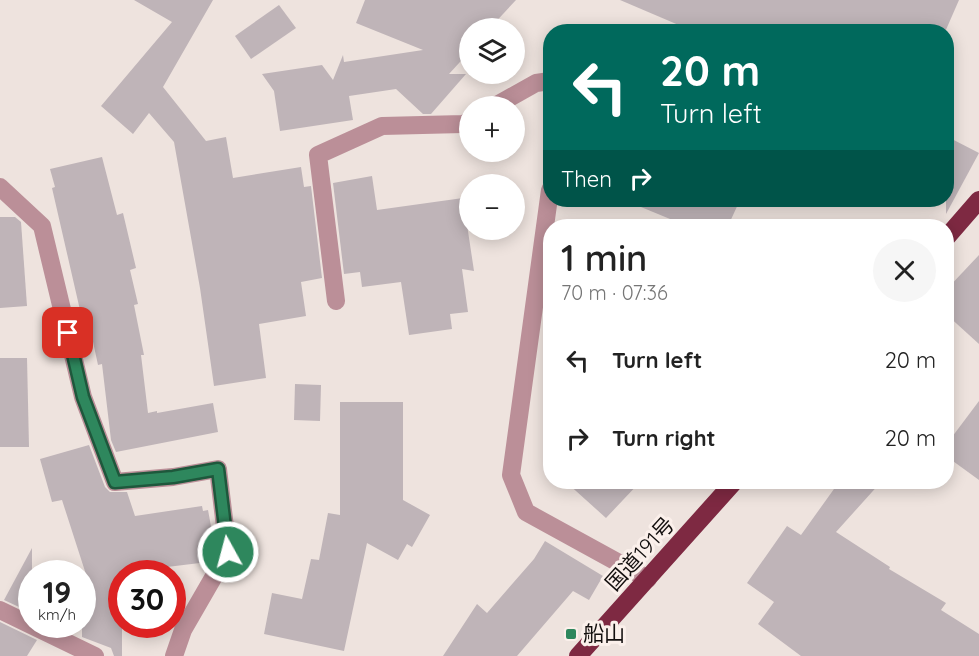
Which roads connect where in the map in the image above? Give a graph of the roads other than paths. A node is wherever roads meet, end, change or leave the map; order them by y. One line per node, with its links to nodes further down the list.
1 (543, 82): 2 (street)
2 (513, 96)
3 (459, 124): 8 (street)
4 (0, 187): 13 (street)
5 (979, 200): 6 (highway)
6 (954, 229)
7 (543, 241): 10 (street)
8 (336, 301)
9 (728, 489): 10 (highway, 国道191号)
10 (648, 579): 14 (highway, 国道191号)
11 (0, 610): 12 (street)
12 (95, 656)
13 (174, 656)
14 (579, 656)

